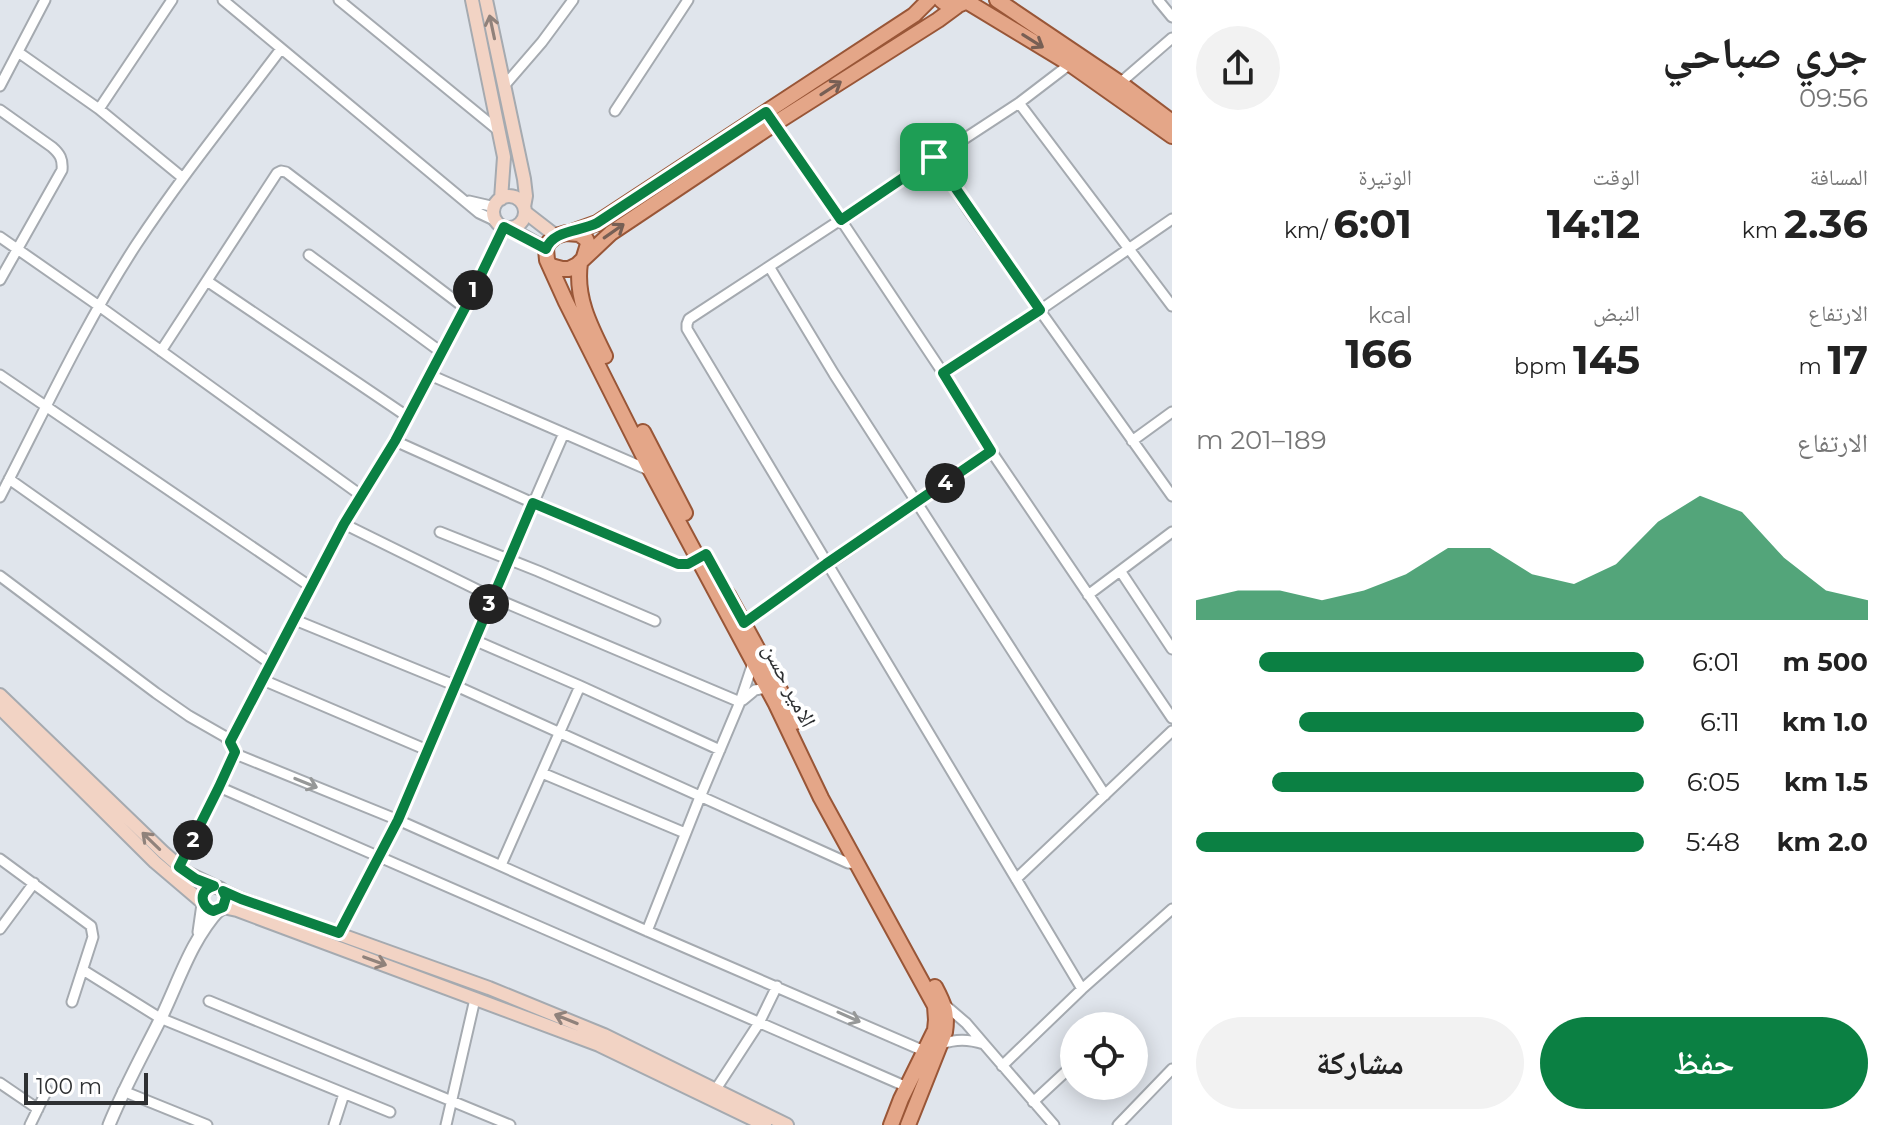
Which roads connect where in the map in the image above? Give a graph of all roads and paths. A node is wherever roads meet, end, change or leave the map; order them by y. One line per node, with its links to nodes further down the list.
1 (45, 0): 17 (street)
2 (172, 0): 25 (street)
3 (223, 0): 16 (street)
4 (339, 0): 30 (street)
5 (472, 0): 20 (main road)
6 (486, 0): 19 (main road, one-way to 6)
7 (573, 0): 23 (street)
8 (688, 0): 27 (street)
9 (929, 0): 28 (main road)
10 (941, 0): 13 (main road)
11 (997, 0): 21 (main road)
12 (1158, 0): 14 (street)
13 (963, 2): 18 (main road, one-way to 18); 28 (main road, one-way to 13)
14 (1172, 17)
15 (1172, 38): 21 (street)
16 (281, 49): 33 (street); 34 (street)
17 (18, 52): 22 (street); 25 (street)
18 (1070, 64): 24 (street); 31 (main road)
19 (501, 69): 20 (main road); 23 (main road)
20 (485, 71): 30 (main road)
21 (1120, 83): 29 (main road)
22 (0, 86)
23 (504, 86): 36 (main road)
24 (1019, 103): 32 (street); 42 (street)
25 (99, 109): 33 (street)
26 (0, 110): 43 (street)
27 (615, 111)
28 (770, 118): 38 (street); 40 (main road); 46 (main road, one-way to 28)
29 (1172, 122)
30 (499, 131): 35 (main road)
31 (1172, 136)
32 (934, 157): 38 (street); 54 (street)
33 (183, 178): 51 (street)
34 (466, 200): 35 (street); 39 (street)
35 (498, 203): 36 (main road); 39 (main road)
36 (524, 209): 39 (main road); 40 (main road)
37 (1172, 219): 42 (street)
38 (841, 220): 48 (street); 57 (street)
39 (503, 225): 44 (main road); 53 (street)
40 (564, 234): 44 (main road); 46 (main road, الامير حسن)
41 (0, 237): 43 (street)
42 (1130, 248): 52 (street); 54 (street)
43 (19, 249): 49 (street); 51 (street)
44 (546, 249): 47 (main road)
45 (309, 255): 56 (street)
46 (582, 260): 47 (main road); 77 (main road, الامير حسن)
47 (551, 266): 67 (main road, الامير حسن)
48 (770, 268): 72 (street); 79 (street)
49 (0, 280)
50 (207, 281): 53 (street); 55 (street); 62 (street)
51 (99, 306): 55 (street); 60 (street)
52 (1172, 306)
53 (465, 308): 56 (street)
54 (1040, 310): 57 (street); 65 (street)
55 (161, 351): 69 (street)
56 (441, 352): 59 (street)
57 (943, 373): 66 (street)
58 (0, 375): 60 (street)
59 (430, 375): 62 (street); 63 (street)
60 (45, 406): 68 (street); 82 (street)
61 (1172, 412): 65 (street)
62 (408, 417): 64 (street)
63 (564, 433): 67 (street); 73 (street)
64 (395, 441): 69 (street); 73 (street)
65 (1132, 441): 70 (street)
66 (991, 451): 72 (street); 83 (street)
67 (651, 471): 77 (main road, الامير حسن)
68 (9, 479): 71 (street); 91 (street)
69 (362, 496): 74 (street)
70 (1172, 496)
71 (0, 497)
72 (917, 502): 79 (street); 107 (street)
73 (533, 503): 77 (street); 78 (street)
74 (344, 524): 82 (street); 84 (street)
75 (440, 532): 78 (street)
76 (1172, 532): 80 (street)
77 (702, 556): 87 (main road, الامير حسن); 90 (main road, الامير حسن)
78 (508, 560): 84 (street); 86 (street)
79 (826, 564): 87 (street); 116 (street)
80 (1121, 572): 83 (street); 89 (street)
81 (0, 576): 102 (street)
82 (311, 587): 85 (street)
83 (1088, 595): 99 (street)
84 (492, 597): 88 (street); 97 (street)
85 (295, 620): 91 (street); 93 (street)
86 (655, 621)
87 (744, 623): 132 (main road, الامير حسن)
88 (474, 640): 93 (street); 94 (street)
89 (1172, 649)
90 (753, 661): 95 (main road, الامير حسن); 97 (street)
91 (271, 664): 92 (street)
92 (263, 680): 102 (street); 103 (street)
93 (454, 685): 101 (street); 103 (street)
94 (580, 686): 101 (street); 104 (street)
95 (767, 688): 97 (street); 113 (main road, الامير حسن)
96 (0, 695): 115 (main road, one-way to 96)
97 (740, 702): 104 (street)
98 (0, 708): 119 (main road)
99 (1172, 718)
100 (1172, 731): 107 (street)
101 (560, 733): 105 (street); 108 (street)
102 (233, 747): 106 (street); 109 (street, one-way to 109)
103 (427, 750): 109 (street)
104 (720, 750): 108 (street)
105 (542, 773): 110 (street); 114 (street)
106 (219, 787): 111 (street); 115 (street)
107 (1105, 795): 116 (street)
108 (700, 797): 110 (street); 113 (street)
109 (398, 820): 111 (street); 114 (street)
110 (685, 833): 123 (street)
111 (379, 858): 124 (street); 134 (street)
112 (0, 859): 117 (street)
113 (858, 864): 137 (main road, الامير حسن)
114 (501, 865): 123 (street)
115 (179, 867): 118 (main road)
116 (1016, 879): 128 (street)
117 (34, 883): 122 (street); 126 (street)
118 (219, 888): 119 (main road); 120 (main road); 124 (main road)
119 (203, 903): 120 (main road); 125 (street)
120 (221, 908): 125 (street); 129 (main road, one-way to 129)
121 (1172, 909): 128 (street)
122 (0, 929)
123 (647, 931): 127 (street)
124 (339, 933): 144 (main road, one-way to 124)
125 (198, 937): 133 (street)
126 (83, 970): 131 (street); 133 (street)
127 (777, 986): 134 (street); 137 (street, one-way to 137)
128 (1082, 989): 138 (street)
129 (475, 999): 149 (street); 159 (main road)
130 (209, 1001): 149 (street)
131 (72, 1002)
132 (945, 1005): 135 (main road); 136 (street)
133 (160, 1018): 146 (street); 147 (street)
134 (759, 1023): 143 (street); 144 (street)
135 (941, 1044): 136 (street); 152 (main road)
136 (984, 1044): 138 (street)
137 (924, 1051): 143 (main road, الامير حسن)
138 (1002, 1066): 148 (street)
139 (1172, 1069): 141 (street)
140 (1060, 1077): 148 (street)
141 (1168, 1081): 163 (street)
142 (0, 1083): 150 (street)
143 (907, 1087): 161 (main road, الامير حسن)
144 (716, 1089): 160 (main road)
145 (47, 1090): 150 (street)
146 (123, 1091): 154 (street); 155 (street)
147 (344, 1094): 151 (street); 156 (street)
148 (1033, 1102): 162 (street)
149 (453, 1103): 157 (street); 158 (street)
150 (38, 1109): 153 (street)
151 (390, 1112)
152 (909, 1123)
153 (30, 1125)
154 (109, 1125)
155 (207, 1125)
156 (334, 1125)
157 (446, 1125)
158 (510, 1125)
159 (765, 1125)
160 (787, 1125)
161 (891, 1125)
162 (1054, 1125)
163 (1118, 1125)

